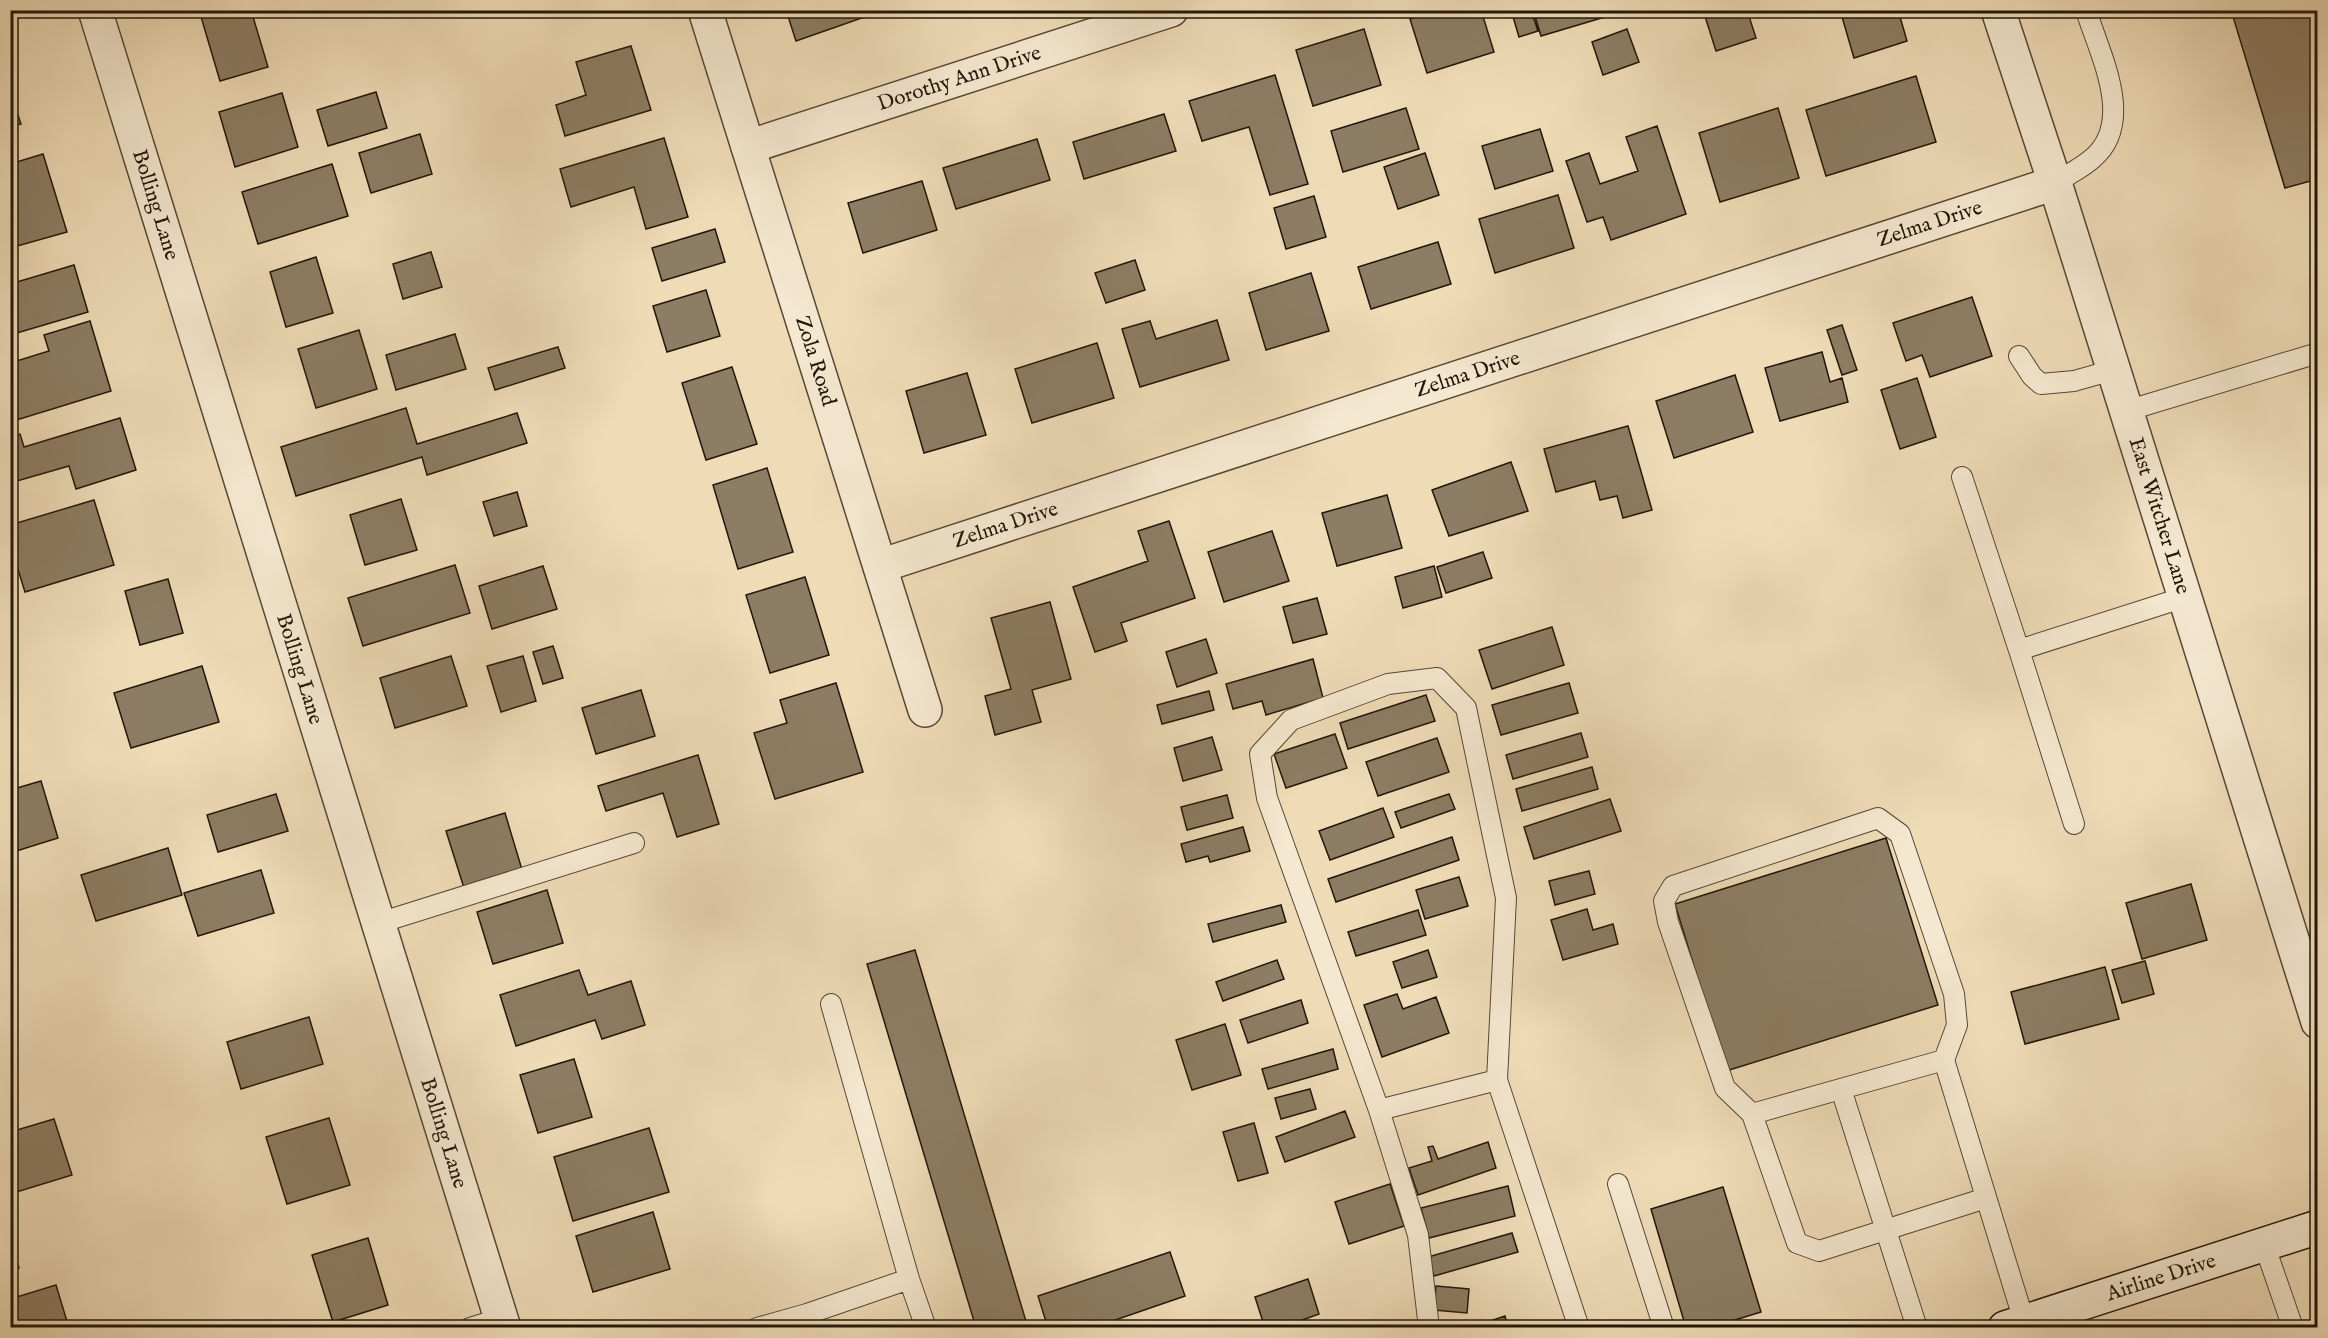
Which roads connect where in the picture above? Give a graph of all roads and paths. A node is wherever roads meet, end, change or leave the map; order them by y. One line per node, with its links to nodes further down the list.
1 (95, 10): 19 (street, Bolling Lane)
2 (705, 10): 6 (street, Zola Road)
3 (1171, 10): 6 (street, Dorothy Ann Drive)
4 (1998, 10): 7 (street, East Witcher Lane)
5 (2086, 10): 7 (lane)
6 (748, 147): 13 (street, Zola Road)
7 (2055, 183): 10 (street, East Witcher Lane); 13 (street, Zelma Drive)
8 (2318, 353): 11 (lane)
9 (2019, 356): 10 (lane)
10 (2113, 370): 11 (street, East Witcher Lane)
11 (2126, 411): 14 (street, East Witcher Lane)
12 (1962, 477): 15 (lane)
13 (880, 566): 16 (street, Zola Road)
14 (2185, 597): 15 (lane); 21 (street, East Witcher Lane)
15 (2019, 650): 17 (lane)
16 (925, 710)
17 (2074, 824)
18 (634, 843): 19 (lane)
19 (379, 923): 34 (street, Bolling Lane)
20 (831, 1004): 32 (lane)
21 (2318, 1022)
22 (1944, 1060): 24 (lane); 26 (lane); 28 (lane)
23 (1497, 1080): 25 (lane); 25 (lane); 40 (lane)
24 (1841, 1089): 26 (lane); 30 (lane)
25 (1379, 1110): 39 (lane)
26 (1752, 1114): 30 (lane)
27 (1618, 1185): 41 (lane)
28 (1986, 1198): 30 (lane); 35 (lane)
29 (2318, 1227): 31 (street, Airline Drive)
30 (1886, 1230): 42 (lane)
31 (2264, 1244): 35 (street, Airline Drive); 43 (lane)
32 (909, 1279): 33 (lane); 38 (lane)
33 (809, 1321): 37 (lane)
34 (503, 1323): 36 (lane)
35 (2014, 1324)
36 (470, 1328)
37 (757, 1328)
38 (926, 1328)
39 (1429, 1328)
40 (1579, 1328)
41 (1664, 1328)
42 (1917, 1328)
43 (2293, 1328)

